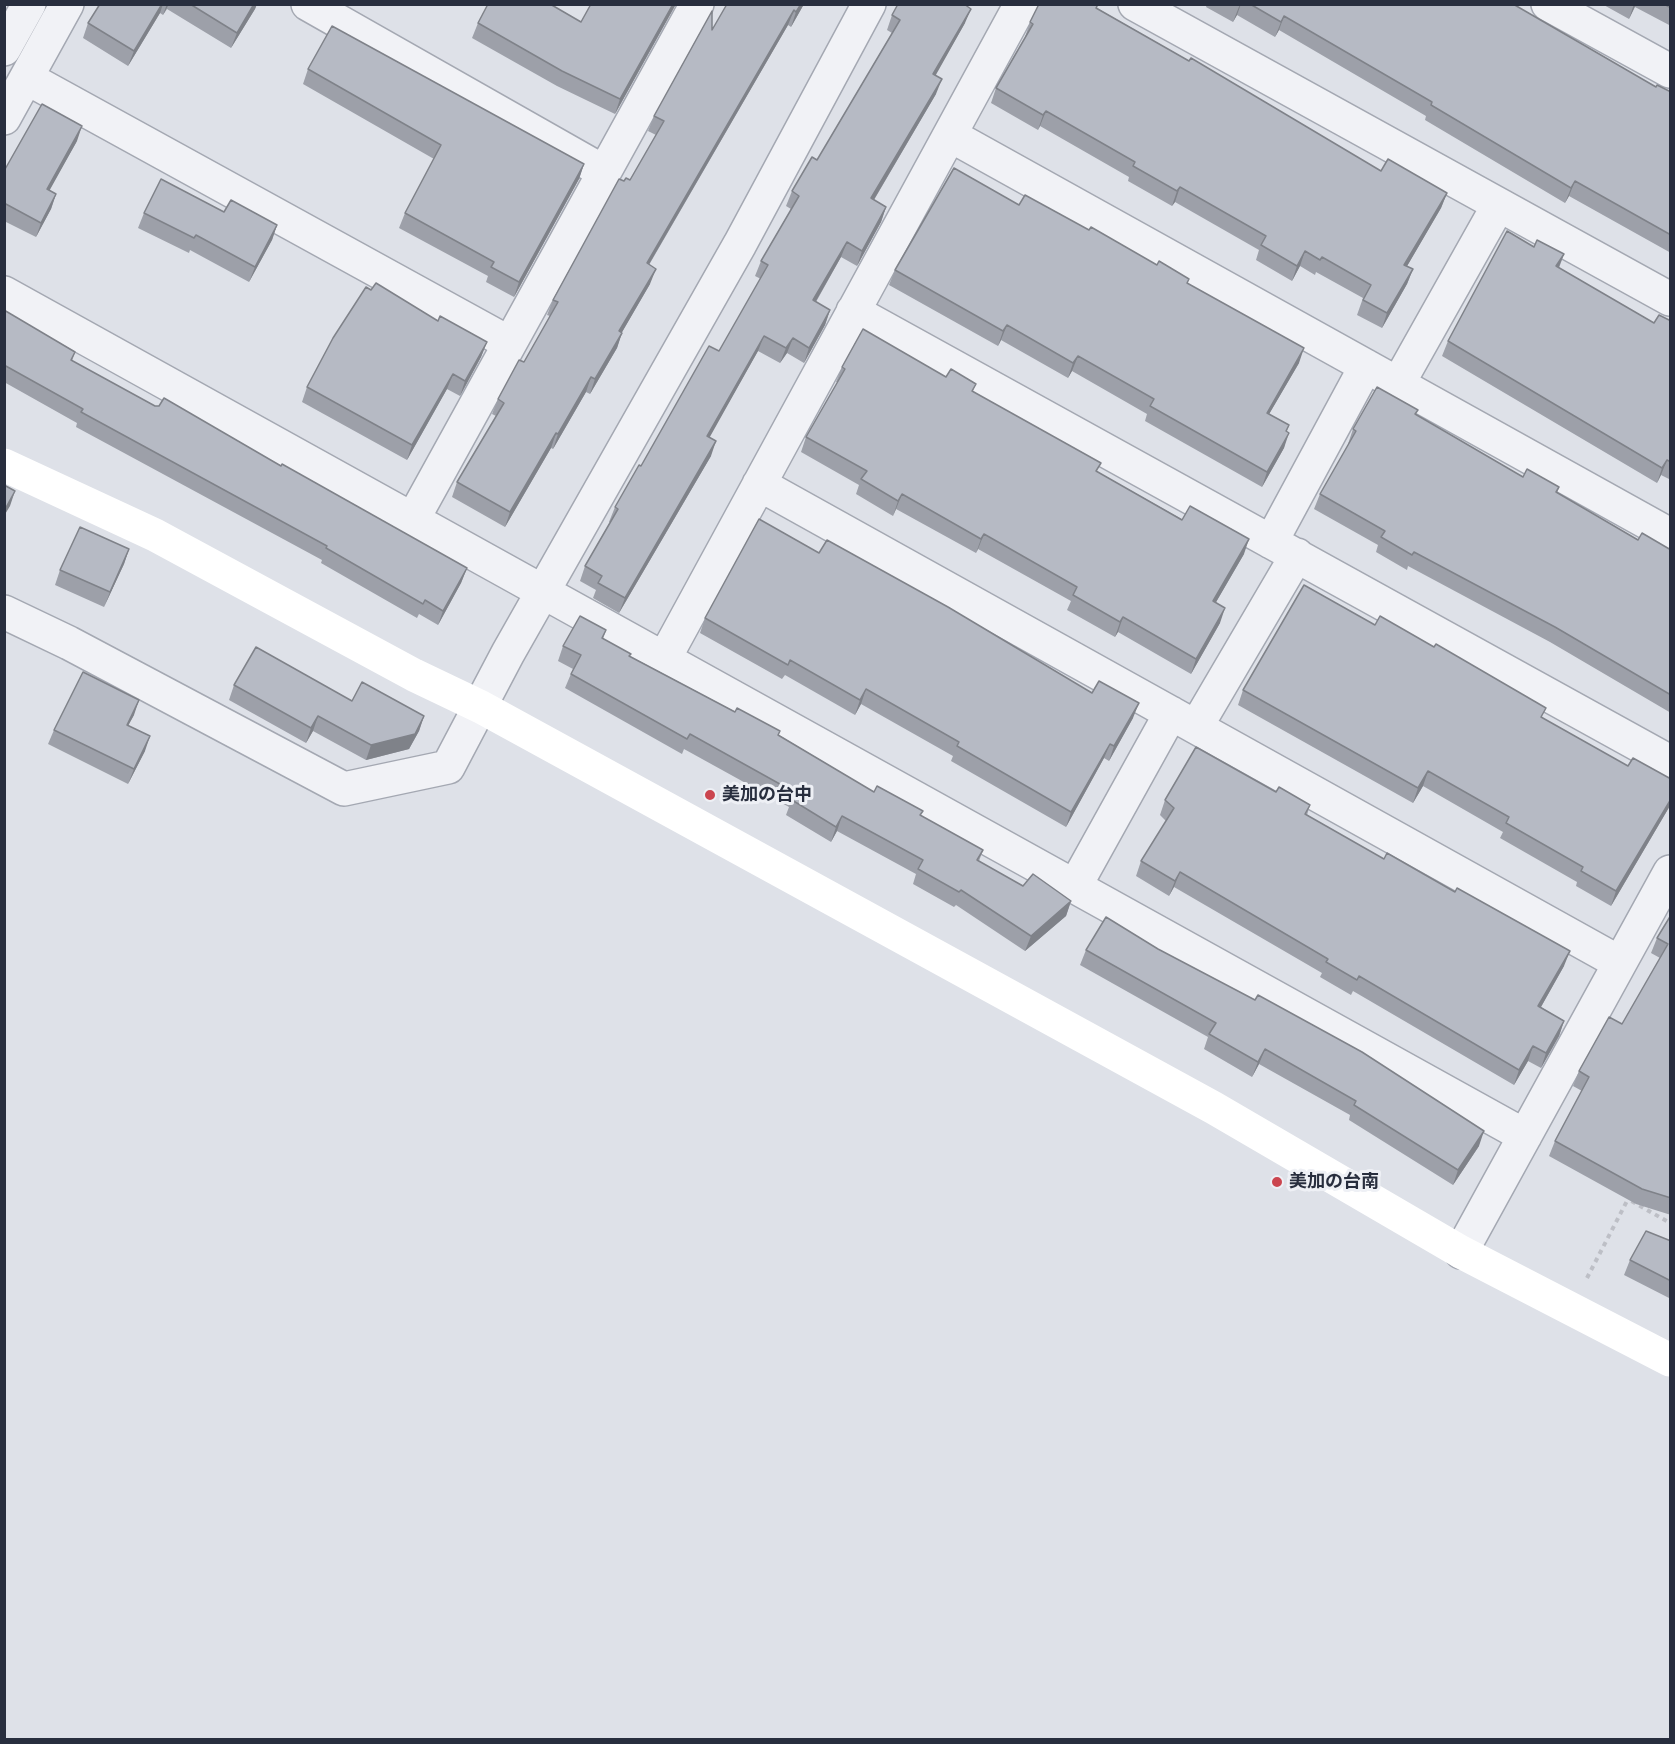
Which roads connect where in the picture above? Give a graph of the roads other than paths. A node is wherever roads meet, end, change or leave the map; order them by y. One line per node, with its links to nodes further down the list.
1 (30, 4): 9 (street)
2 (67, 4): 11 (street)
3 (308, 4): 14 (street)
4 (697, 4): 14 (street)
5 (869, 4): 27 (street)
6 (1021, 4): 13 (street)
7 (1135, 4): 15 (street)
8 (1548, 4): 10 (street)
9 (4, 49)
10 (1671, 71)
11 (27, 78): 12 (street); 19 (street)
12 (4, 117)
13 (950, 135): 18 (street); 20 (street)
14 (604, 172): 19 (street)
15 (1498, 206): 17 (street); 21 (street)
16 (4, 293): 24 (street)
17 (1671, 299)
18 (854, 311): 23 (street); 26 (street)
19 (508, 343): 24 (street)
20 (1366, 366): 21 (street); 26 (street)
21 (1398, 384): 25 (street)
22 (4, 465): 30 (street)
23 (759, 484): 29 (street); 31 (street)
24 (413, 519): 27 (street)
25 (1671, 536)
26 (1284, 548): 31 (street); 32 (street)
27 (543, 591): 29 (street); 30 (street)
28 (4, 612): 30 (street)
29 (664, 659): 34 (street)
30 (481, 707): 37 (street)
31 (1184, 720): 34 (street); 35 (street)
32 (1671, 762)
33 (1671, 872): 35 (street)
34 (1075, 886): 36 (street)
35 (1620, 963): 36 (street)
36 (1525, 1136): 37 (street)
37 (1461, 1252): 38 (street)
38 (1671, 1359)

